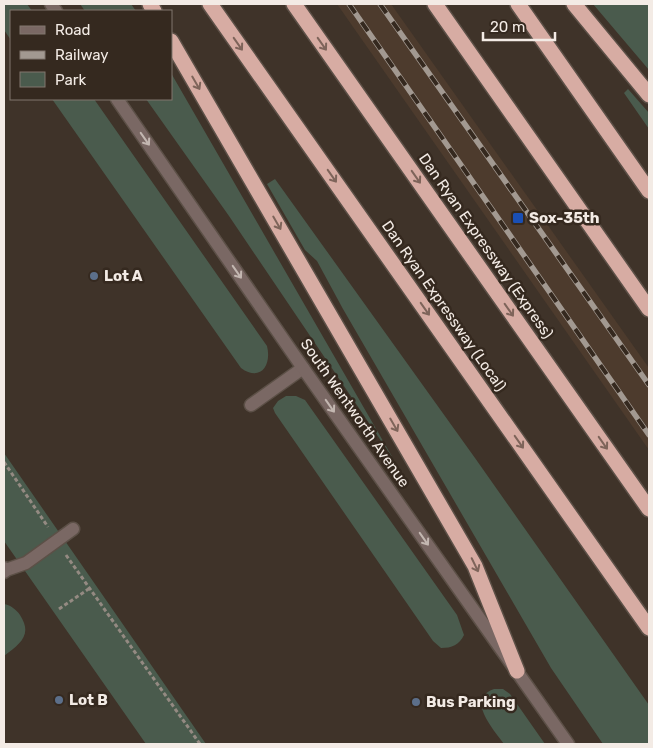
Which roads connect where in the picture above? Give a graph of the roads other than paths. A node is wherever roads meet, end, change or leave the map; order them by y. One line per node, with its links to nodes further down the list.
1 (210, 4): 16 (highway, Dan Ryan Expressway (Local), one-way to 16)
2 (294, 4): 13 (highway, Dan Ryan Expressway (Express), one-way to 13)
3 (435, 4): 10 (highway)
4 (518, 4): 9 (highway)
5 (574, 4): 7 (highway)
6 (172, 42): 17 (highway, one-way to 17)
7 (649, 95)
8 (118, 100): 11 (street, South Wentworth Avenue, one-way to 11)
9 (649, 191)
10 (649, 309)
11 (303, 368): 12 (street); 17 (street, South Wentworth Avenue, one-way to 17)
12 (251, 404)
13 (649, 509)
14 (73, 529): 15 (street)
15 (4, 570)
16 (649, 628)
17 (517, 671): 18 (street, South Wentworth Avenue)
18 (568, 744)

